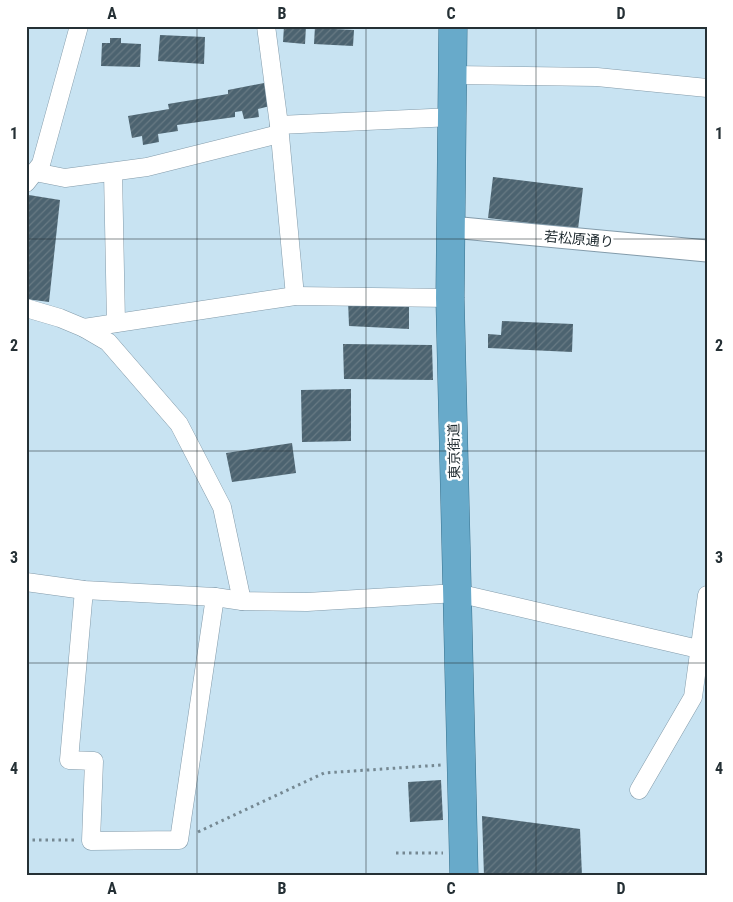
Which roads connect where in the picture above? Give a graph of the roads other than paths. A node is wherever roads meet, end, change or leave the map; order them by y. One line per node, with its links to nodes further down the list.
1 (79, 26): 9 (street)
2 (266, 26): 7 (street)
3 (453, 26): 4 (highway, 東京街道)
4 (452, 74): 5 (street); 6 (highway, 東京街道)
5 (707, 88)
6 (453, 117): 7 (street); 10 (highway, 東京街道)
7 (279, 130): 8 (street); 12 (street)
8 (113, 172): 9 (street); 15 (street)
9 (31, 177)
10 (451, 227): 11 (street, 若松原通り); 13 (highway, 東京街道)
11 (707, 251)
12 (295, 296): 13 (street); 15 (street)
13 (450, 298): 19 (highway, 東京街道)
14 (26, 308): 16 (street)
15 (116, 324): 16 (street)
16 (84, 328): 22 (street)
17 (26, 582): 18 (street)
18 (84, 590): 21 (street); 21 (street)
19 (457, 593): 22 (street); 24 (street); 26 (highway, 東京街道)
20 (707, 596): 23 (street)
21 (215, 597): 22 (street)
22 (242, 601)
23 (705, 625): 24 (street)
24 (703, 650): 25 (street)
25 (640, 790)
26 (464, 865)

